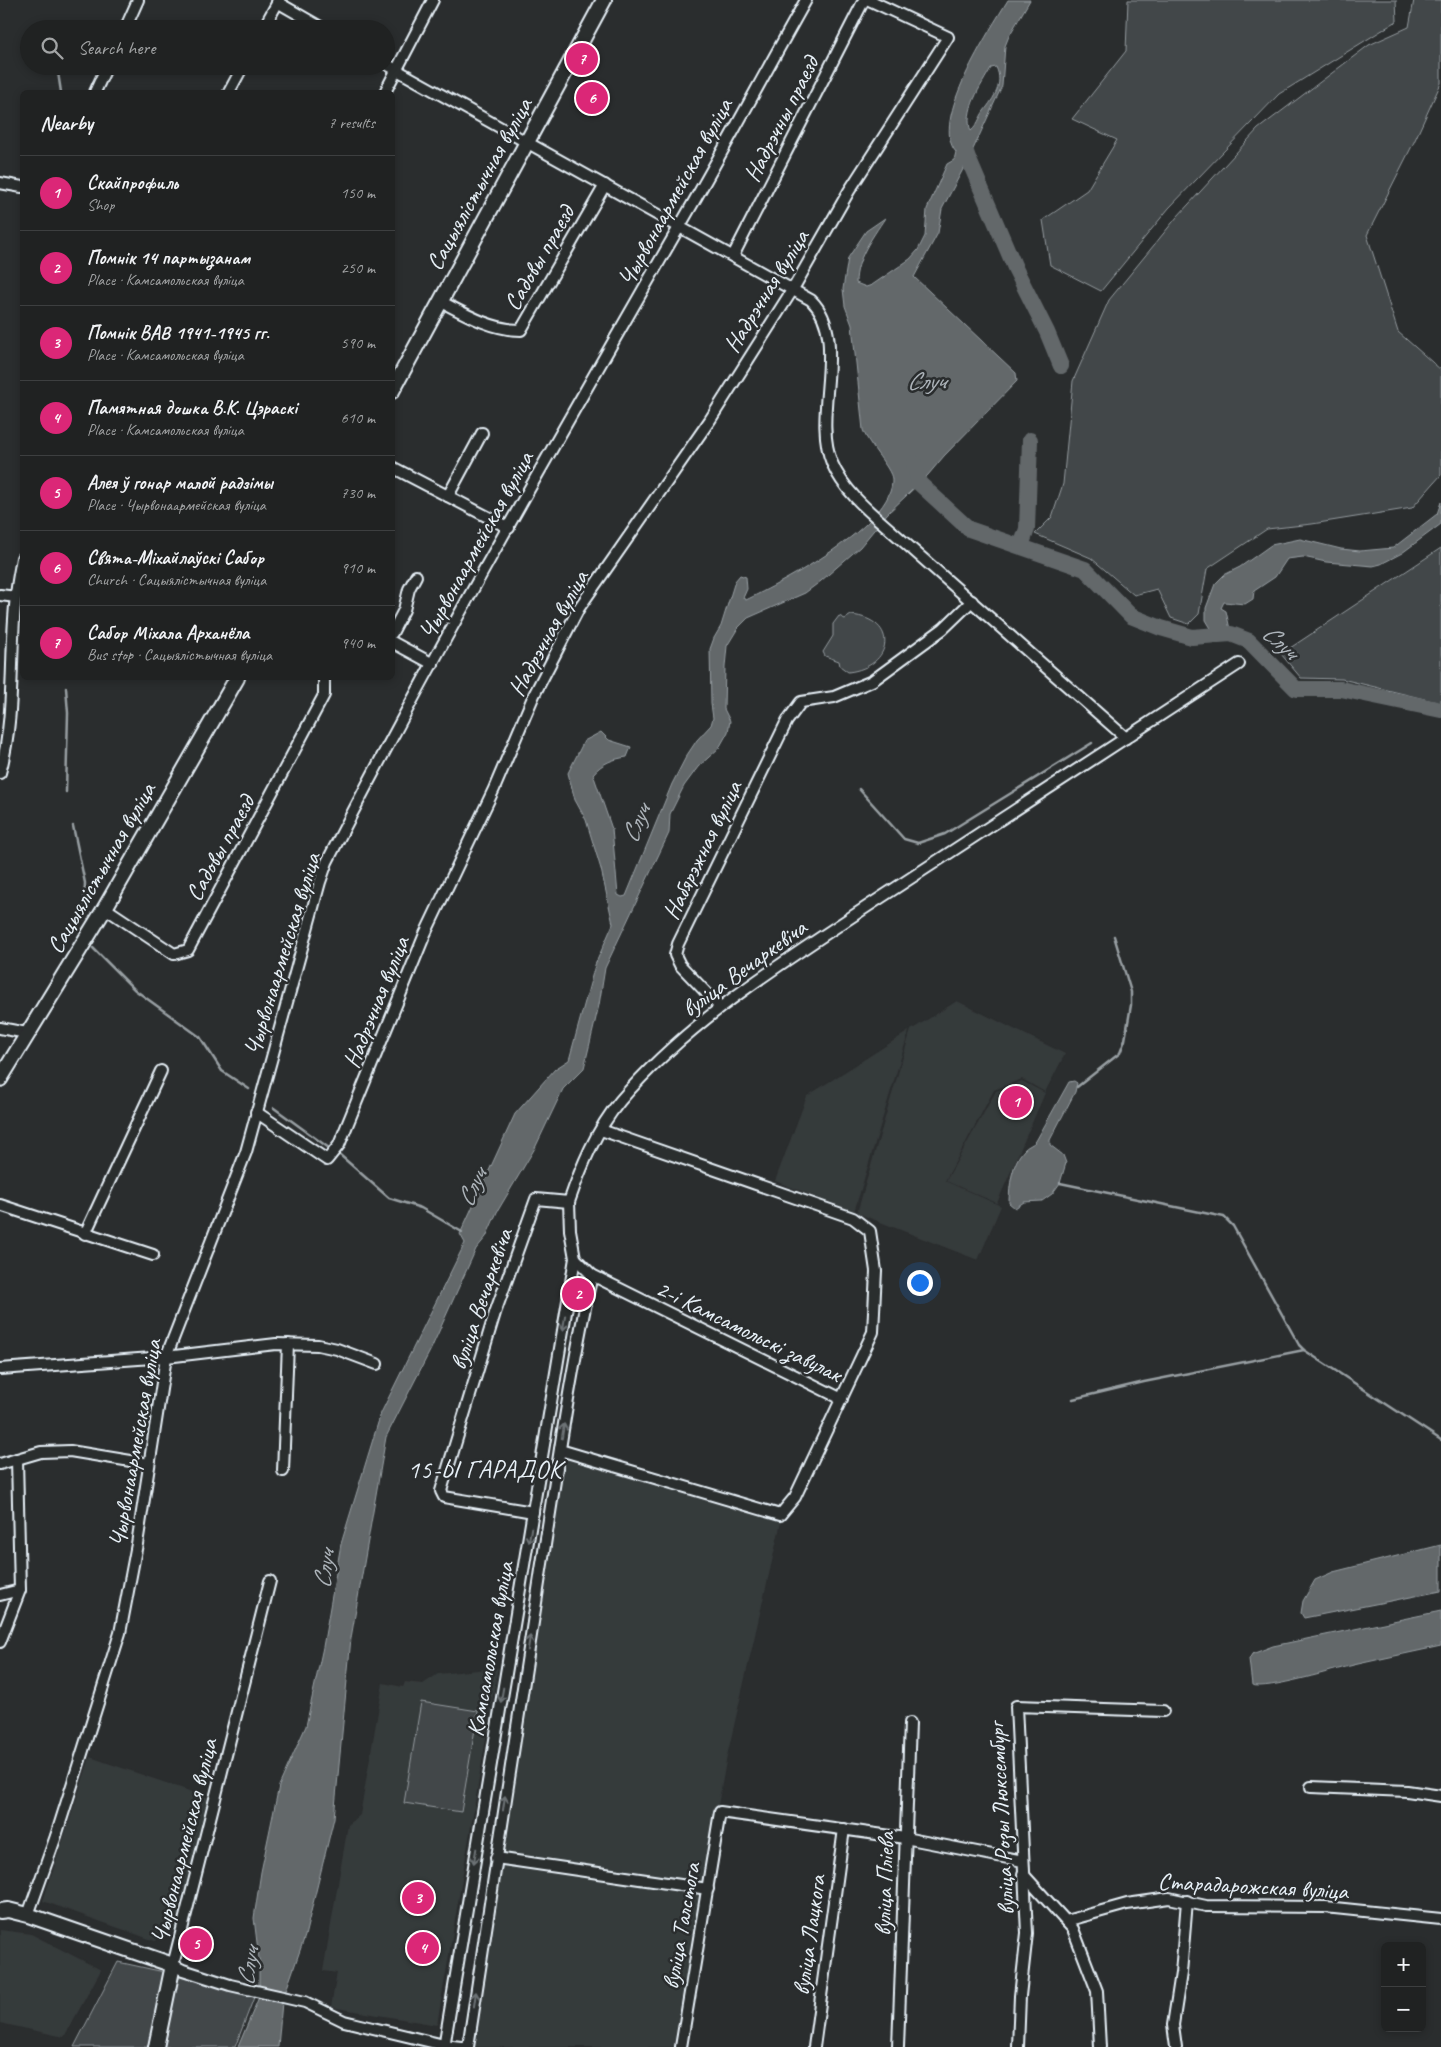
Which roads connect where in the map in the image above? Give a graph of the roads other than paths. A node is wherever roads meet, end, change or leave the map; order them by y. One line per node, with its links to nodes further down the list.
1 (138, 0): 8 (street)
2 (433, 0): 11 (street)
3 (604, 0): 18 (main road, Сацыялістычная вуліца)
4 (806, 0): 22 (street, Чырвонаармейская вуліца)
5 (864, 0): 23 (street, Надрэчны праезд)
6 (869, 0): 24 (street, Надрэчная вуліца)
7 (278, 1): 9 (street); 10 (street)
8 (129, 20)
9 (268, 20)
10 (309, 20)
11 (396, 70): 18 (street)
12 (103, 75): 15 (street)
13 (238, 75): 16 (street)
14 (394, 75): 17 (street)
15 (96, 90)
16 (230, 90)
17 (386, 90)
18 (528, 142): 20 (street); 25 (main road, Сацыялістычная вуліца)
19 (0, 183): 21 (street)
20 (605, 185): 22 (street); 25 (street, Садовы праезд)
21 (20, 187)
22 (680, 227): 23 (street); 30 (street, Чырвонаармейская вуліца)
23 (732, 256): 24 (street)
24 (793, 289): 35 (street); 50 (street, Надрэчная вуліца)
25 (440, 301): 26 (main road, Сацыялістычная вуліца)
26 (395, 385)
27 (482, 432): 29 (street)
28 (395, 469): 29 (street)
29 (448, 496): 30 (street)
30 (509, 528): 38 (street, Чырвонаармейская вуліца)
31 (20, 571): 34 (street)
32 (416, 576): 36 (street)
33 (0, 595): 34 (street)
34 (16, 597): 43 (street)
35 (972, 601): 42 (street); 45 (street, Набярэжная вуліца)
36 (395, 627)
37 (395, 644): 38 (street)
38 (433, 664): 50 (street, Чырвонаармейская вуліца)
39 (1239, 664): 42 (street)
40 (236, 680): 44 (main road, Сацыялістычная вуліца)
41 (324, 680): 44 (street, Садовы праезд)
42 (1126, 738): 45 (street, вуліца Вечаркевіча)
43 (0, 773)
44 (105, 908): 47 (main road, Сацыялістычная вуліца)
45 (720, 1008): 51 (street, вуліца Вечаркевіча)
46 (0, 1028): 47 (street)
47 (27, 1034): 49 (main road, Сацыялістычная вуліца)
48 (162, 1071): 54 (street)
49 (0, 1079)
50 (256, 1112): 59 (street, Чырвонаармейская вуліца)
51 (601, 1130): 52 (street, вуліца Вечаркевіча); 62 (street, 2-і Камсамольскі завулак)
52 (569, 1202): 56 (street); 68 (street, вуліца Вечаркевіча)
53 (0, 1205): 54 (street)
54 (85, 1234): 55 (street)
55 (153, 1255)
56 (575, 1258): 57 (street, 2-і Камсамольскі завулак); 68 (street, Камсамольская вуліца, one-way to 68)
57 (592, 1276): 62 (street, 2-і Камсамольскі завулак); 63 (street, Камсамольская вуліца, one-way to 57)
58 (288, 1344): 59 (street); 60 (street); 67 (street)
59 (166, 1357): 61 (street); 66 (street, Чырвонаармейская вуліца)
60 (377, 1364)
61 (0, 1369)
62 (842, 1399): 63 (street)
63 (560, 1450): 79 (street, Камсамольская вуліца, one-way to 63)
64 (17, 1460): 65 (street); 66 (street); 70 (street)
65 (0, 1464)
66 (149, 1464): 85 (street, Чырвонаармейская вуліца)
67 (283, 1471)
68 (534, 1512): 89 (street, Камсамольская вуліца, one-way to 89)
69 (270, 1581): 88 (street, Чырвонаармейская вуліца)
70 (20, 1590): 71 (street); 72 (street)
71 (0, 1595)
72 (0, 1642)
73 (1163, 1711): 80 (street, вуліца Розы Люксембург)
74 (910, 1723): 78 (street, вуліца Пліева)
75 (1311, 1787): 76 (street)
76 (1441, 1796)
77 (844, 1829): 78 (street); 82 (street, вуліца Талстога); 94 (street, вуліца Лацкога)
78 (906, 1838): 80 (street); 95 (street, вуліца Пліева)
79 (496, 1858): 82 (street); 92 (street, Камсамольская вуліца, one-way to 79)
80 (1023, 1862): 81 (street, вуліца Розы Люксембург)
81 (1023, 1874): 87 (street); 96 (street, вуліца Розы Люксембург)
82 (708, 1889): 93 (street, вуліца Талстога)
83 (1187, 1901): 86 (street, Старадарожская вуліца); 87 (street, Старадарожская вуліца); 98 (street)
84 (0, 1911): 85 (main road)
85 (28, 1915): 88 (main road)
86 (1441, 1919)
87 (1066, 1921): 97 (street)
88 (173, 1965): 89 (street); 90 (main road)
89 (444, 2046): 91 (street)
90 (156, 2047)
91 (461, 2047)
92 (468, 2047)
93 (681, 2047)
94 (814, 2047)
95 (898, 2047)
96 (1018, 2047)
97 (1100, 2047)
98 (1176, 2047)

